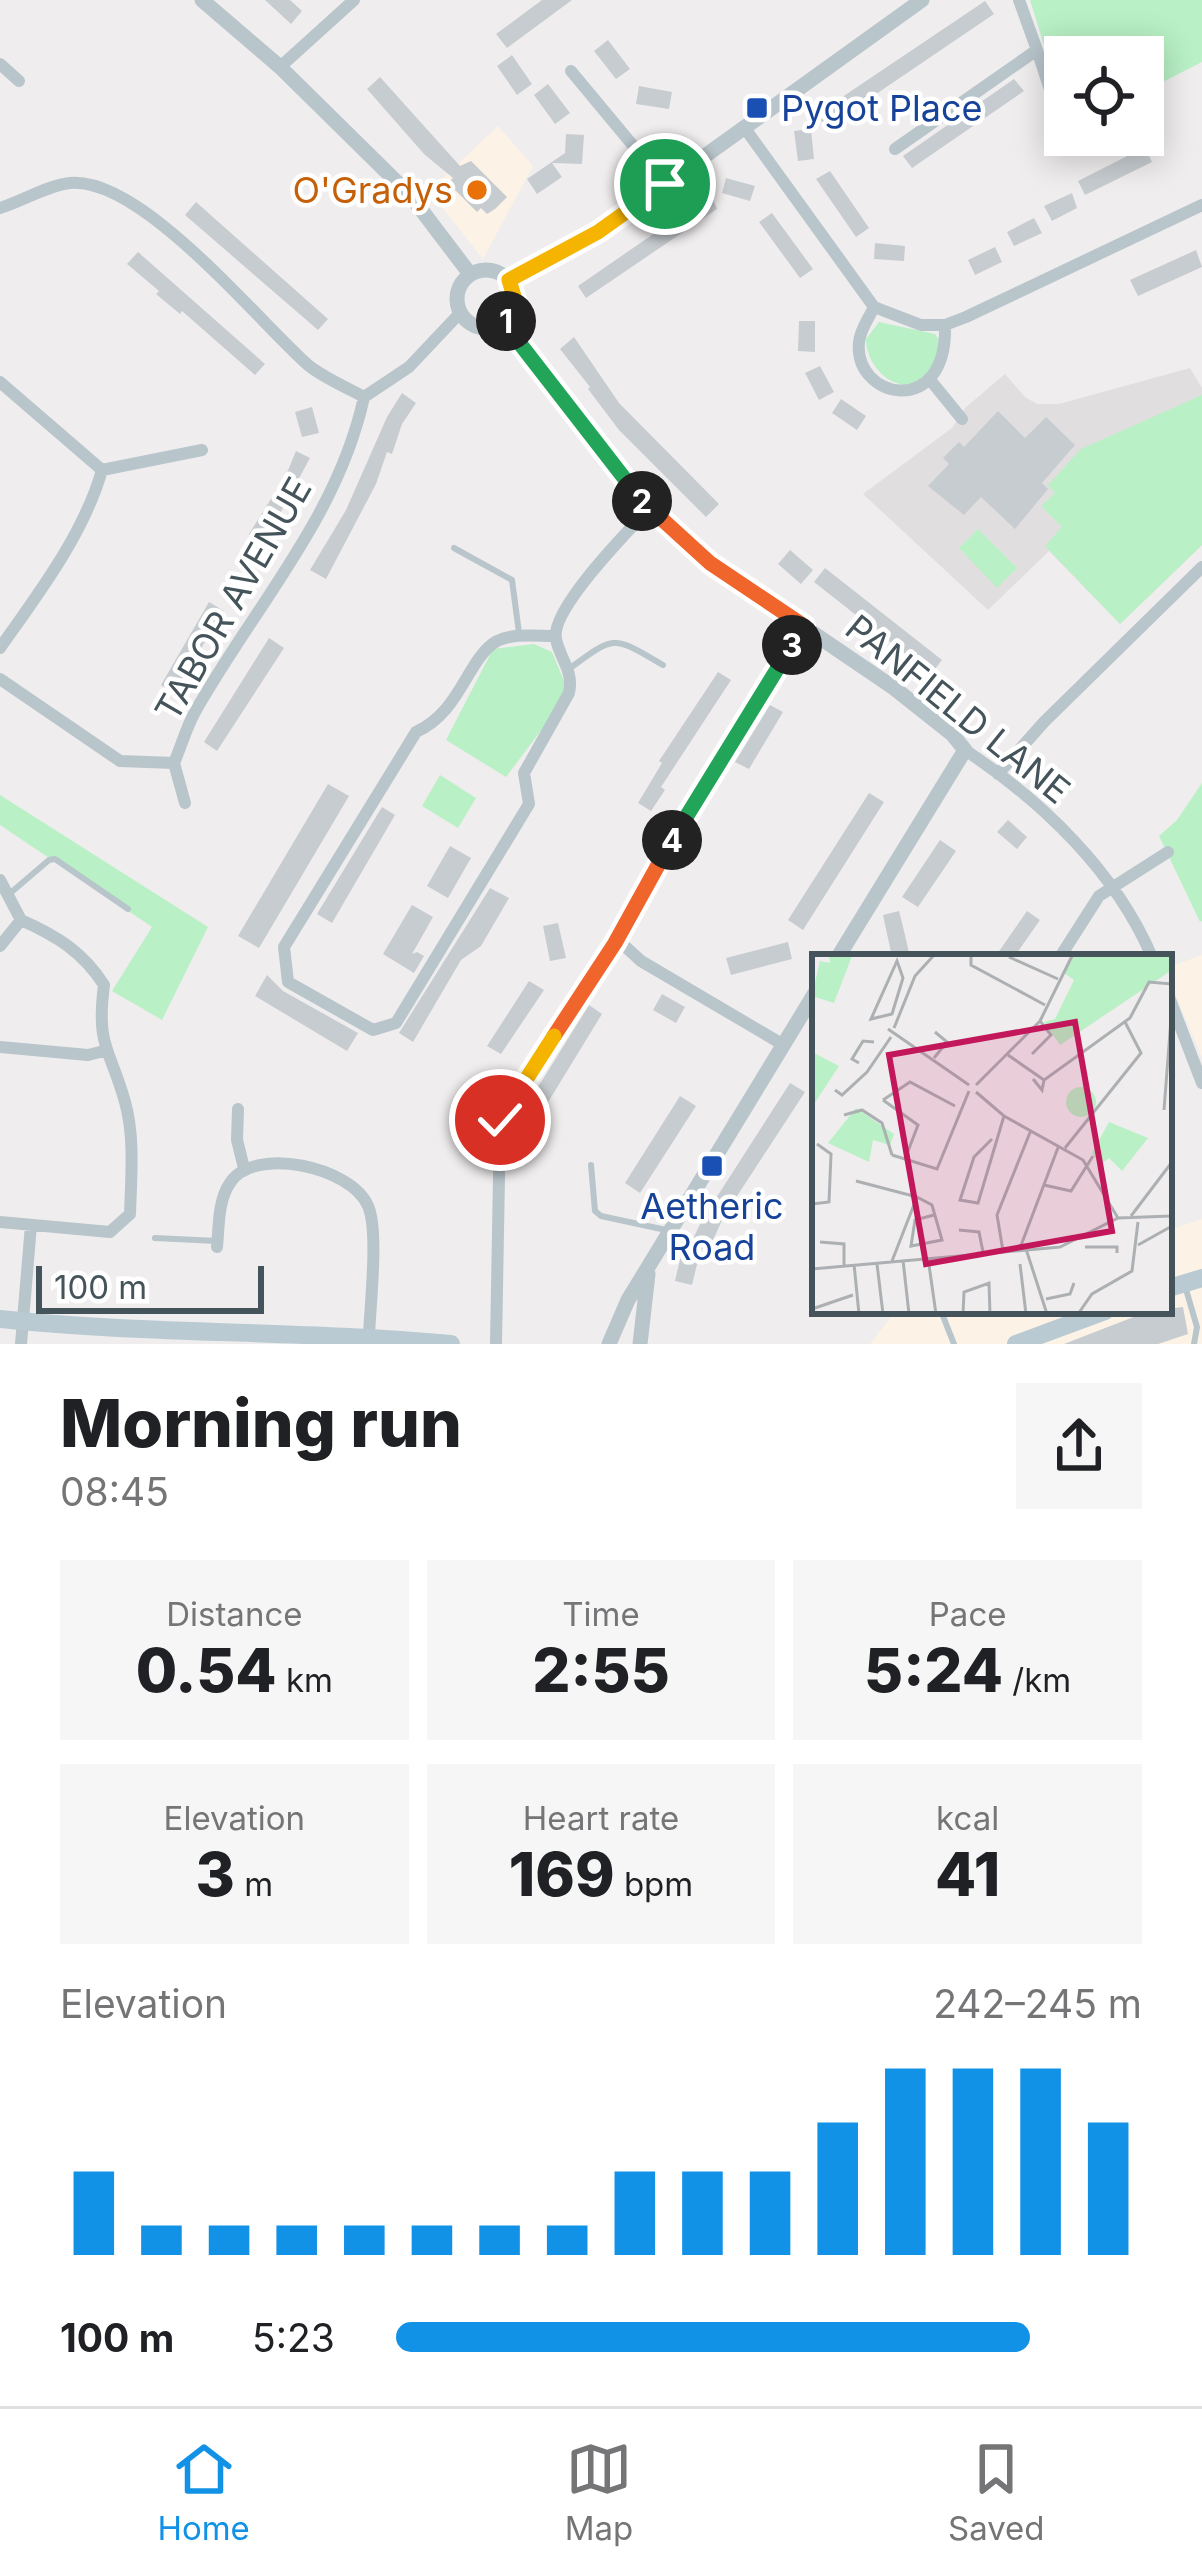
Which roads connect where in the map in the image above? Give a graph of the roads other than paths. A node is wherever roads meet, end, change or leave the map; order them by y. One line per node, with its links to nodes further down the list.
1 (202, 0): 7 (street)
2 (354, 0): 7 (street)
3 (922, 0): 11 (street)
4 (1018, 0): 5 (street)
5 (1037, 50): 8 (street); 12 (street)
6 (0, 64): 10 (street)
7 (280, 67): 16 (street)
8 (1044, 70)
9 (571, 71): 13 (street)
10 (19, 81)
11 (744, 127): 13 (street); 18 (street)
12 (895, 149)
13 (665, 184): 17 (street)
14 (1202, 205): 21 (street)
15 (0, 208): 24 (street)
16 (470, 274): 17 (street); 19 (street)
17 (509, 280): 20 (street)
18 (874, 307): 21 (street); 22 (street)
19 (460, 313): 20 (street); 24 (street)
20 (504, 323): 28 (street, PANFIELD LANE)
21 (945, 325): 22 (street)
22 (931, 381): 25 (street)
23 (0, 382): 27 (street)
24 (364, 397): 39 (street, TABOR AVENUE)
25 (962, 419)
26 (202, 450): 27 (street)
27 (102, 470): 34 (street)
28 (649, 509): 31 (street, PANFIELD LANE); 32 (street)
29 (454, 548): 33 (lane)
30 (1202, 567): 40 (street)
31 (804, 626): 38 (street, PANFIELD LANE); 48 (street)
32 (554, 636): 33 (street); 36 (street)
33 (519, 637): 36 (street)
34 (0, 648)
35 (663, 665): 36 (lane)
36 (569, 669)
37 (0, 680): 39 (street, TABOR AVENUE)
38 (965, 751): 40 (street, PANFIELD LANE); 50 (street)
39 (174, 764): 41 (street)
40 (998, 774): 44 (street, PANFIELD LANE)
41 (185, 802)
42 (1168, 852): 44 (street)
43 (0, 880): 45 (street)
44 (1113, 884): 51 (street); 52 (street, PANFIELD LANE)
45 (8, 895): 46 (lane); 47 (street)
46 (128, 909)
47 (21, 920): 49 (street); 57 (street)
48 (617, 939): 55 (street); 76 (street)
49 (0, 946)
50 (840, 954)
51 (1062, 954)
52 (1150, 954)
53 (812, 998): 55 (street)
54 (1172, 1006): 58 (street)
55 (782, 1044): 64 (street)
56 (0, 1047): 57 (street)
57 (104, 1051): 63 (street)
58 (1202, 1083)
59 (238, 1109): 61 (street)
60 (591, 1165): 64 (lane)
61 (244, 1168): 66 (street); 73 (street)
62 (0, 1222): 63 (street)
63 (31, 1225): 72 (street)
64 (670, 1231): 67 (street)
65 (155, 1238): 66 (lane)
66 (217, 1244)
67 (648, 1271): 77 (street); 78 (street)
68 (1185, 1283): 81 (lane)
69 (942, 1314): 79 (lane)
70 (1098, 1314): 80 (main road)
71 (0, 1318): 72 (main road)
72 (22, 1321): 73 (main road); 74 (street)
73 (369, 1336): 75 (main road)
74 (22, 1344)
75 (451, 1344)
76 (496, 1344)
77 (609, 1344)
78 (640, 1344)
79 (954, 1344)
80 (1016, 1344)
81 (1194, 1344)

